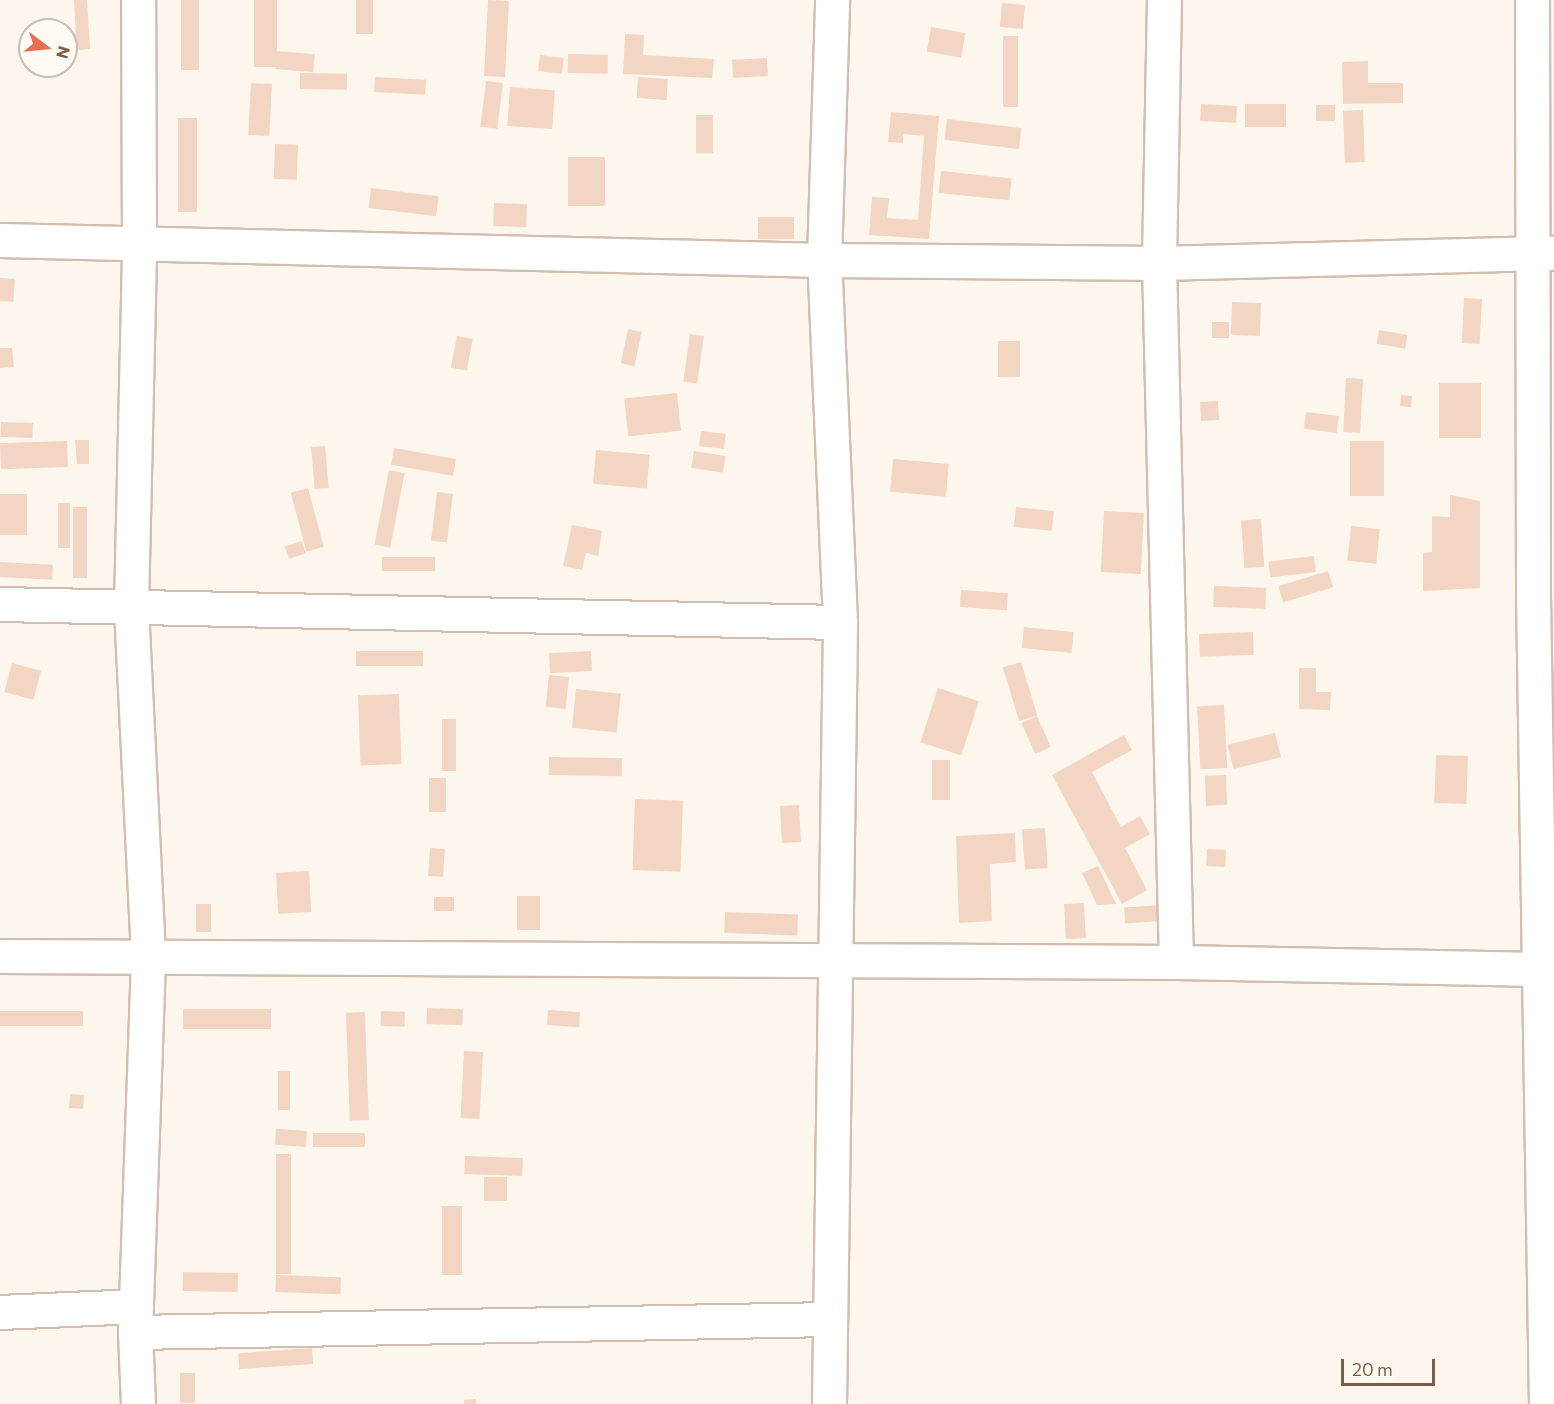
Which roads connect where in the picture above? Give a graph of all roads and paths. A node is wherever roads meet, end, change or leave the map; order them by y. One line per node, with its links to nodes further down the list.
1 (138, 0): 6 (street)
2 (832, 0): 8 (street)
3 (1164, 0): 9 (street)
4 (1532, 0): 7 (street)
5 (0, 240): 6 (street)
6 (139, 243): 8 (street); 12 (street)
7 (1543, 254): 9 (street); 10 (street)
8 (824, 261): 9 (street); 13 (street)
9 (1159, 263): 17 (street)
10 (1543, 595): 18 (street)
11 (0, 604): 12 (street)
12 (131, 607): 13 (street); 14 (street)
13 (840, 622): 16 (street)
14 (148, 955): 15 (street); 16 (street); 21 (street)
15 (0, 956)
16 (836, 962): 17 (street); 22 (street)
17 (1176, 963): 18 (street)
18 (1546, 969): 19 (street)
19 (1551, 1310): 25 (street)
20 (0, 1312): 21 (street)
21 (136, 1319): 22 (street); 23 (street)
22 (828, 1319): 24 (street)
23 (138, 1404)
24 (829, 1404)
25 (1546, 1404)

